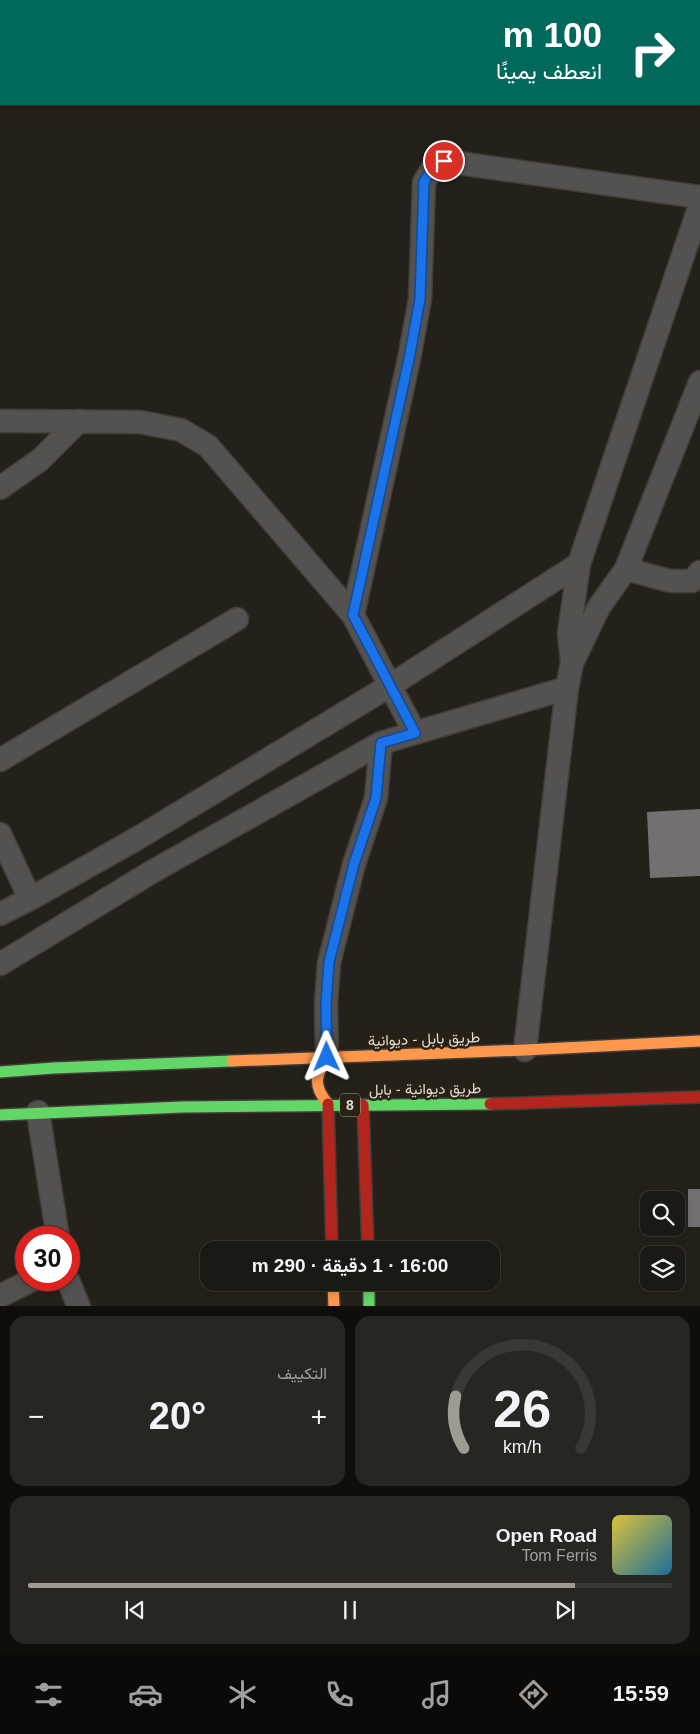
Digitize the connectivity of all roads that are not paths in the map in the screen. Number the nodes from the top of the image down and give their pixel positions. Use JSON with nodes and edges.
{"nodes":[{"id":1,"x":700,"y":197,"type":"edge"},
{"id":2,"x":700,"y":205,"type":"edge"},
{"id":3,"x":700,"y":382,"type":"edge"},
{"id":4,"x":0,"y":420,"type":"edge"},
{"id":5,"x":79,"y":421,"type":"junction"},
{"id":6,"x":0,"y":488,"type":"edge"},
{"id":7,"x":579,"y":564,"type":"junction"},
{"id":8,"x":626,"y":569,"type":"junction"},
{"id":9,"x":697,"y":581,"type":"edge"},
{"id":10,"x":353,"y":615,"type":"junction"},
{"id":11,"x":237,"y":619,"type":"dead end"},
{"id":12,"x":572,"y":663,"type":"junction"},
{"id":13,"x":391,"y":685,"type":"junction"},
{"id":14,"x":567,"y":688,"type":"junction"},
{"id":15,"x":415,"y":733,"type":"junction"},
{"id":16,"x":381,"y":743,"type":"junction"},
{"id":17,"x":0,"y":760,"type":"edge"},
{"id":18,"x":0,"y":834,"type":"edge"},
{"id":19,"x":30,"y":899,"type":"junction"},
{"id":20,"x":0,"y":914,"type":"edge"},
{"id":21,"x":0,"y":964,"type":"edge"},
{"id":22,"x":700,"y":1041,"type":"edge"},
{"id":23,"x":525,"y":1050,"type":"junction"},
{"id":24,"x":329,"y":1057,"type":"junction"},
{"id":25,"x":287,"y":1059,"type":"junction"},
{"id":26,"x":0,"y":1072,"type":"edge"},
{"id":27,"x":299,"y":1072,"type":"dead end"},
{"id":28,"x":700,"y":1097,"type":"edge"},
{"id":29,"x":328,"y":1104,"type":"junction"},
{"id":30,"x":364,"y":1105,"type":"junction"},
{"id":31,"x":38,"y":1112,"type":"junction"},
{"id":32,"x":0,"y":1115,"type":"edge"},
{"id":33,"x":56,"y":1226,"type":"edge"},
{"id":34,"x":332,"y":1241,"type":"edge"},
{"id":35,"x":368,"y":1241,"type":"edge"},
{"id":36,"x":15,"y":1288,"type":"edge"},
{"id":37,"x":72,"y":1291,"type":"edge"},
{"id":38,"x":333,"y":1291,"type":"edge"},
{"id":39,"x":369,"y":1291,"type":"edge"},
{"id":40,"x":0,"y":1296,"type":"edge"},
{"id":41,"x":78,"y":1306,"type":"edge"},
{"id":42,"x":334,"y":1306,"type":"edge"},
{"id":43,"x":369,"y":1306,"type":"edge"}],
"edges":[{"from":1,"to":10,"type":"street"},
{"from":2,"to":7,"type":"street"},
{"from":3,"to":8,"type":"street"},
{"from":4,"to":5,"type":"street"},
{"from":5,"to":6,"type":"street"},
{"from":5,"to":10,"type":"street"},
{"from":7,"to":12,"type":"street"},
{"from":7,"to":13,"type":"street"},
{"from":8,"to":9,"type":"street"},
{"from":8,"to":12,"type":"street"},
{"from":10,"to":13,"type":"street"},
{"from":11,"to":17,"type":"street"},
{"from":12,"to":14,"type":"street"},
{"from":13,"to":15,"type":"street"},
{"from":13,"to":19,"type":"street"},
{"from":14,"to":15,"type":"street"},
{"from":14,"to":23,"type":"street"},
{"from":15,"to":16,"type":"street"},
{"from":16,"to":21,"type":"street"},
{"from":16,"to":24,"type":"street"},
{"from":18,"to":19,"type":"street"},
{"from":19,"to":20,"type":"street"},
{"from":22,"to":23,"type":"main road","name":"طريق بابل - ديوانية"},
{"from":23,"to":24,"type":"main road","name":"طريق بابل - ديوانية"},
{"from":24,"to":25,"type":"main road","name":"طريق بابل - ديوانية"},
{"from":24,"to":29,"type":"main road"},
{"from":25,"to":26,"type":"main road","name":"طريق بابل - ديوانية"},
{"from":25,"to":27,"type":"main road"},
{"from":28,"to":30,"type":"main road","name":"طريق ديوانية - بابل","number":"8"},
{"from":29,"to":30,"type":"main road","name":"طريق ديوانية - بابل","number":"8"},
{"from":29,"to":31,"type":"main road","name":"طريق ديوانية - بابل","number":"8"},
{"from":29,"to":34,"type":"main road"},
{"from":30,"to":35,"type":"main road"},
{"from":31,"to":32,"type":"main road","name":"طريق ديوانية - بابل","number":"8"},
{"from":31,"to":33,"type":"street"},
{"from":36,"to":40,"type":"street"},
{"from":37,"to":41,"type":"street"},
{"from":38,"to":42,"type":"main road"},
{"from":39,"to":43,"type":"main road"}]}
